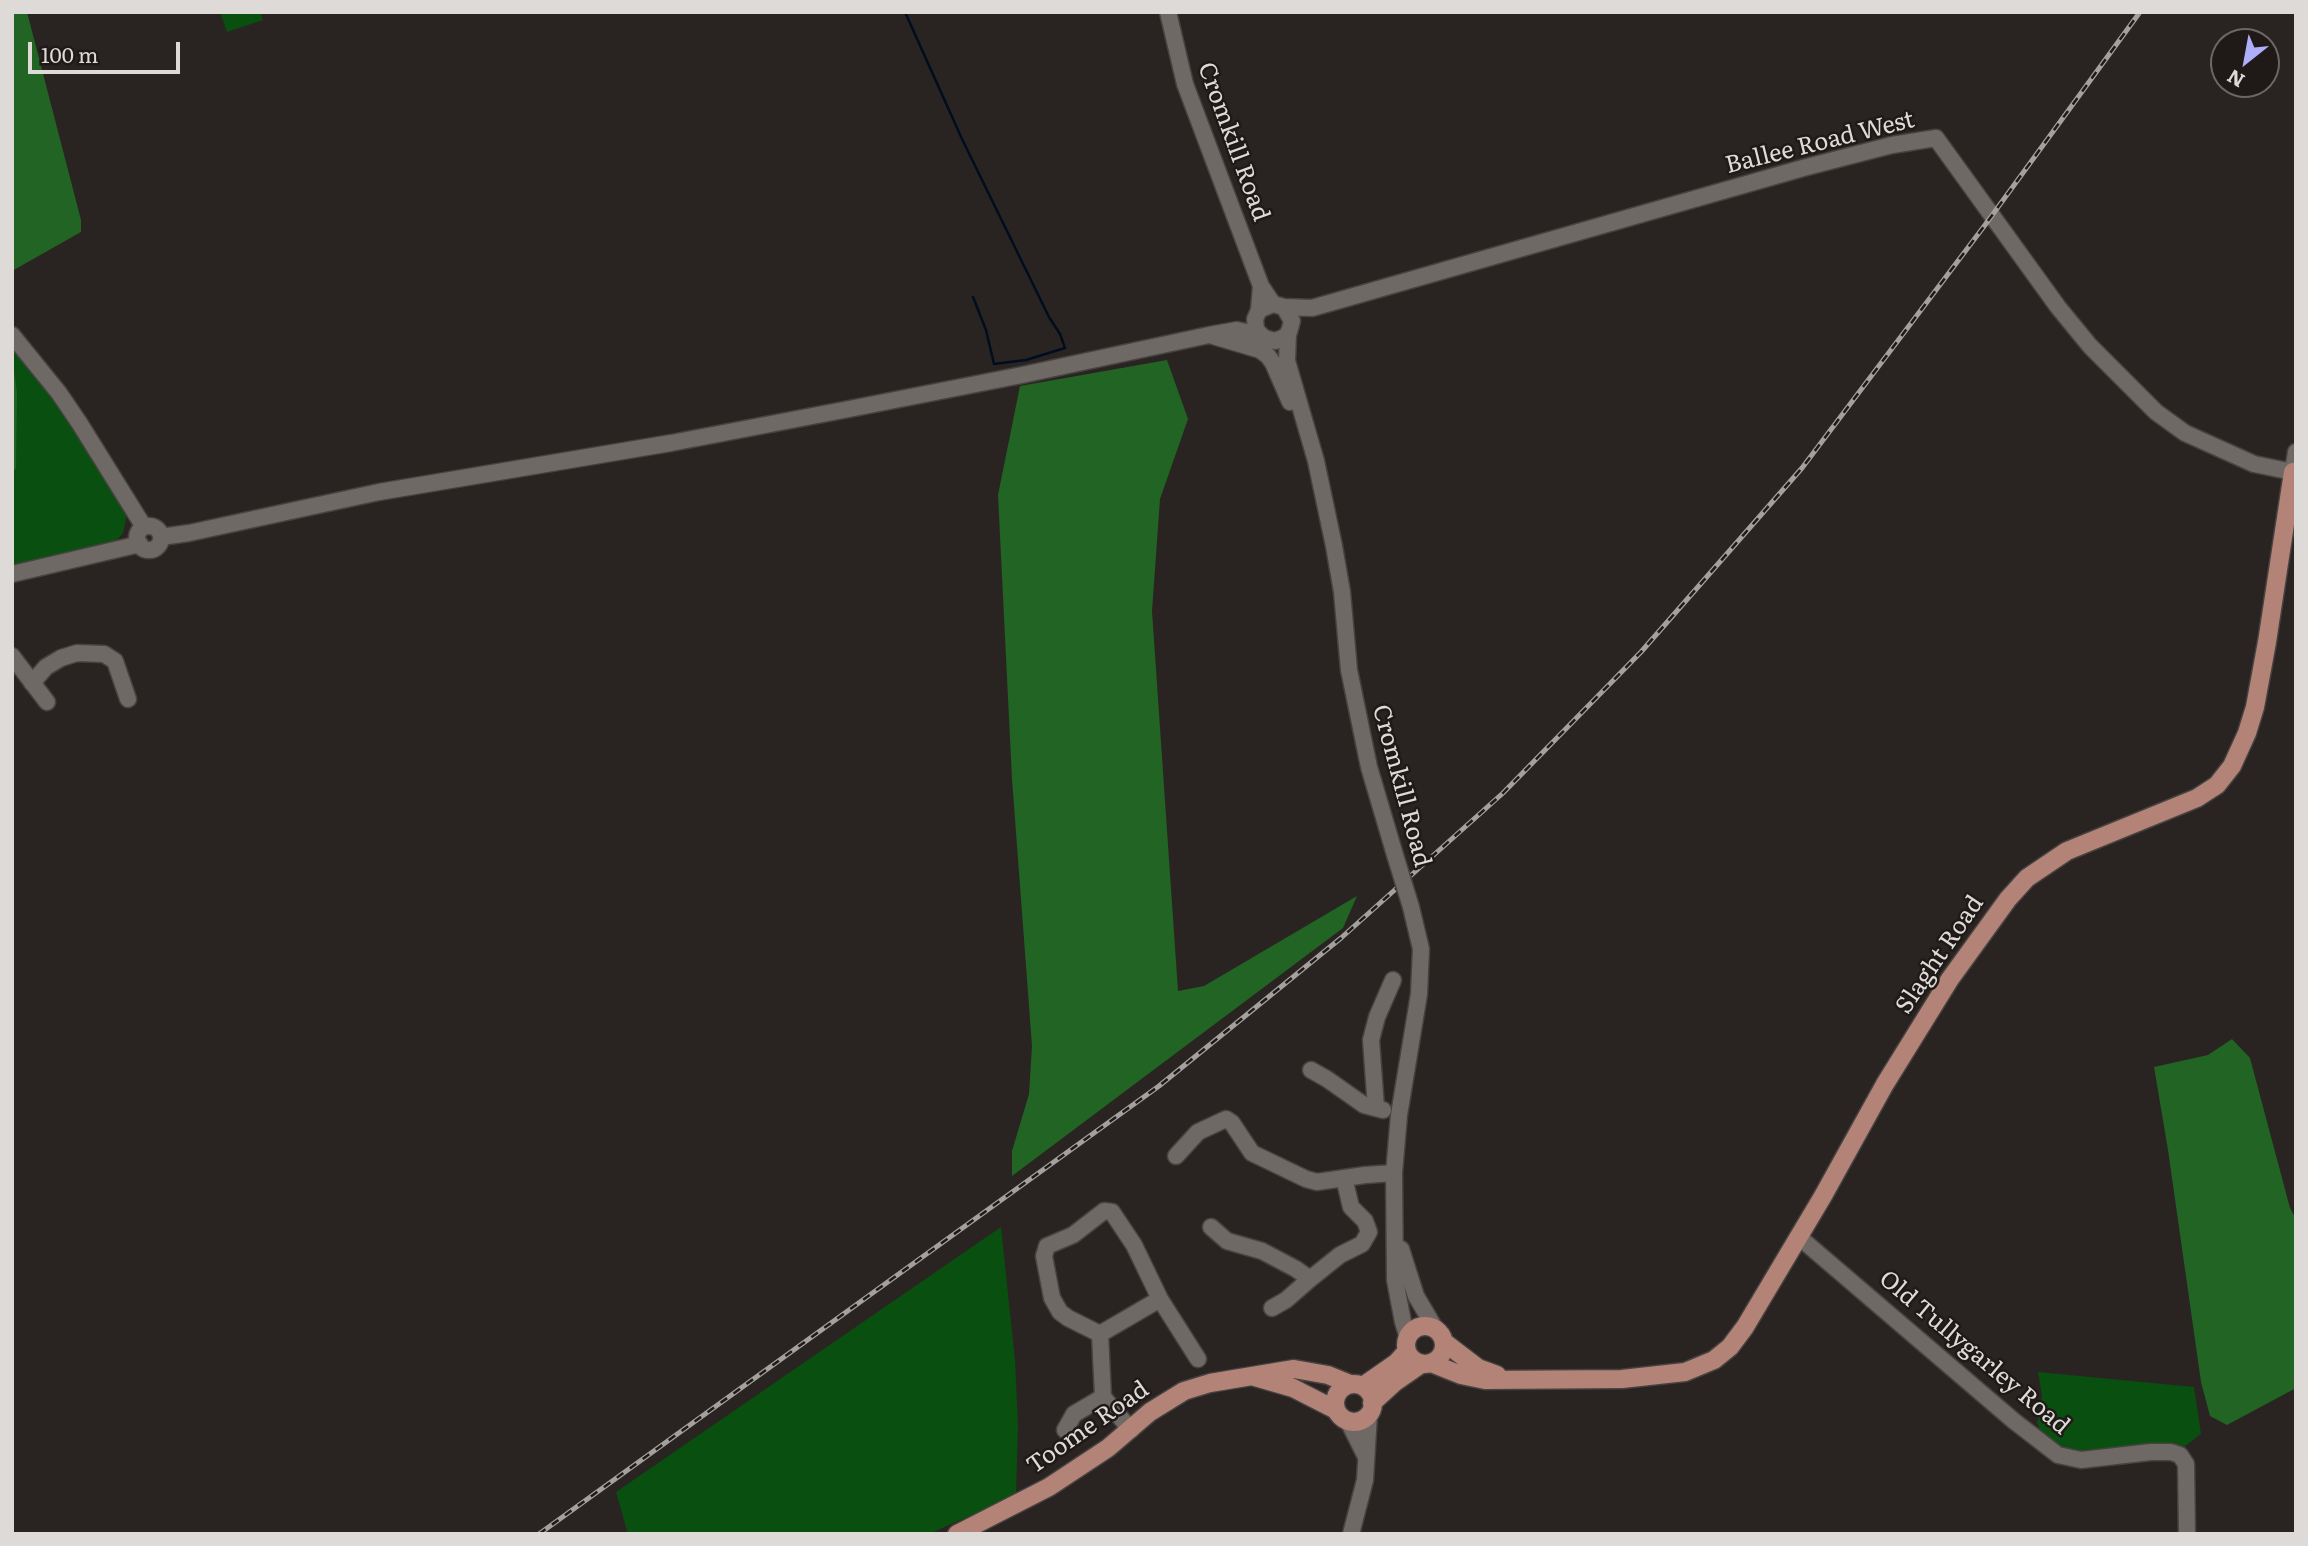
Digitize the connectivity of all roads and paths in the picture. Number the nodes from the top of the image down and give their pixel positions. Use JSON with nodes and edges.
{"nodes":[{"id":1,"x":1168,"y":12,"type":"edge"},
{"id":2,"x":1312,"y":308,"type":"junction"},
{"id":3,"x":1268,"y":309,"type":"junction"},
{"id":4,"x":1290,"y":329,"type":"junction"},
{"id":5,"x":1237,"y":330,"type":"junction"},
{"id":6,"x":12,"y":335,"type":"edge"},
{"id":7,"x":1209,"y":335,"type":"junction"},
{"id":8,"x":1264,"y":338,"type":"junction"},
{"id":9,"x":1287,"y":361,"type":"junction"},
{"id":10,"x":1313,"y":447,"type":"junction"},
{"id":11,"x":2296,"y":452,"type":"edge"},
{"id":12,"x":2295,"y":472,"type":"edge"},
{"id":13,"x":144,"y":527,"type":"junction"},
{"id":14,"x":161,"y":537,"type":"junction"},
{"id":15,"x":140,"y":544,"type":"junction"},
{"id":16,"x":12,"y":574,"type":"edge"},
{"id":17,"x":12,"y":656,"type":"edge"},
{"id":18,"x":32,"y":683,"type":"junction"},
{"id":19,"x":128,"y":699,"type":"dead end"},
{"id":20,"x":47,"y":702,"type":"dead end"},
{"id":21,"x":1393,"y":980,"type":"dead end"},
{"id":22,"x":1311,"y":1070,"type":"dead end"},
{"id":23,"x":1377,"y":1108,"type":"junction"},
{"id":24,"x":1399,"y":1115,"type":"junction"},
{"id":25,"x":1176,"y":1156,"type":"dead end"},
{"id":26,"x":1394,"y":1173,"type":"junction"},
{"id":27,"x":1344,"y":1178,"type":"junction"},
{"id":28,"x":1211,"y":1227,"type":"dead end"},
{"id":29,"x":1395,"y":1227,"type":"junction"},
{"id":30,"x":1799,"y":1237,"type":"junction"},
{"id":31,"x":1310,"y":1279,"type":"junction"},
{"id":32,"x":1160,"y":1299,"type":"junction"},
{"id":33,"x":1272,"y":1308,"type":"dead end"},
{"id":34,"x":1100,"y":1334,"type":"junction"},
{"id":35,"x":1440,"y":1336,"type":"junction"},
{"id":36,"x":1408,"y":1345,"type":"junction"},
{"id":37,"x":1198,"y":1359,"type":"dead end"},
{"id":38,"x":1426,"y":1363,"type":"junction"},
{"id":39,"x":1252,"y":1377,"type":"junction"},
{"id":40,"x":1510,"y":1380,"type":"junction"},
{"id":41,"x":1357,"y":1385,"type":"junction"},
{"id":42,"x":1103,"y":1397,"type":"junction"},
{"id":43,"x":1371,"y":1408,"type":"junction"},
{"id":44,"x":1342,"y":1415,"type":"junction"},
{"id":45,"x":1065,"y":1430,"type":"dead end"},
{"id":46,"x":1131,"y":1430,"type":"junction"},
{"id":47,"x":1366,"y":1458,"type":"junction"},
{"id":48,"x":957,"y":1534,"type":"edge"},
{"id":49,"x":1352,"y":1534,"type":"edge"},
{"id":50,"x":2187,"y":1534,"type":"edge"}],
"edges":[{"from":1,"to":3,"type":"street","name":"Cromkill Road"},
{"from":2,"to":3,"type":"street","name":"Ballee Road West"},
{"from":2,"to":4,"type":"street","name":"Ballee Road West"},
{"from":2,"to":12,"type":"street","name":"Ballee Road West"},
{"from":3,"to":4,"type":"street"},
{"from":3,"to":5,"type":"street"},
{"from":3,"to":8,"type":"street"},
{"from":4,"to":8,"type":"street"},
{"from":4,"to":9,"type":"street","name":"Cromkill Road"},
{"from":5,"to":7,"type":"street"},
{"from":5,"to":8,"type":"street"},
{"from":6,"to":13,"type":"street"},
{"from":7,"to":10,"type":"street"},
{"from":7,"to":14,"type":"street"},
{"from":8,"to":9,"type":"street","name":"Cromkill Road"},
{"from":9,"to":10,"type":"street","name":"Cromkill Road"},
{"from":10,"to":24,"type":"street","name":"Cromkill Road","bridge":true},
{"from":11,"to":12,"type":"street","name":"Slaght Road"},
{"from":12,"to":30,"type":"main road","name":"Slaght Road"},
{"from":13,"to":14,"type":"street"},
{"from":13,"to":15,"type":"street"},
{"from":14,"to":15,"type":"street"},
{"from":15,"to":16,"type":"street"},
{"from":17,"to":18,"type":"street"},
{"from":18,"to":19,"type":"street"},
{"from":18,"to":20,"type":"street"},
{"from":21,"to":23,"type":"street"},
{"from":22,"to":23,"type":"street"},
{"from":23,"to":24,"type":"street"},
{"from":24,"to":26,"type":"street","name":"Cromkill Road"},
{"from":25,"to":27,"type":"street"},
{"from":26,"to":27,"type":"street"},
{"from":26,"to":29,"type":"street","name":"Cromkill Road"},
{"from":27,"to":31,"type":"street"},
{"from":28,"to":31,"type":"street"},
{"from":29,"to":35,"type":"street","name":"Cromkill Road"},
{"from":29,"to":36,"type":"street","name":"Cromkill Road"},
{"from":30,"to":40,"type":"main road","name":"Slaght Road"},
{"from":30,"to":50,"type":"street","name":"Old Tullygarley Road"},
{"from":31,"to":33,"type":"street"},
{"from":32,"to":34,"type":"street"},
{"from":32,"to":34,"type":"street"},
{"from":32,"to":37,"type":"street"},
{"from":34,"to":42,"type":"street"},
{"from":35,"to":36,"type":"main road"},
{"from":35,"to":38,"type":"main road"},
{"from":35,"to":40,"type":"main road","name":"Slaght Road"},
{"from":36,"to":38,"type":"main road"},
{"from":36,"to":41,"type":"main road"},
{"from":38,"to":40,"type":"main road","name":"Slaght Road"},
{"from":38,"to":43,"type":"main road"},
{"from":39,"to":41,"type":"main road","name":"Toome Road"},
{"from":39,"to":44,"type":"main road","name":"Toome Road"},
{"from":39,"to":46,"type":"main road","name":"Toome Road"},
{"from":41,"to":43,"type":"main road"},
{"from":41,"to":44,"type":"main road"},
{"from":42,"to":45,"type":"street"},
{"from":42,"to":46,"type":"street"},
{"from":43,"to":44,"type":"main road"},
{"from":43,"to":47,"type":"street"},
{"from":44,"to":47,"type":"street"},
{"from":46,"to":48,"type":"main road","name":"Toome Road"},
{"from":47,"to":49,"type":"street"}]}
